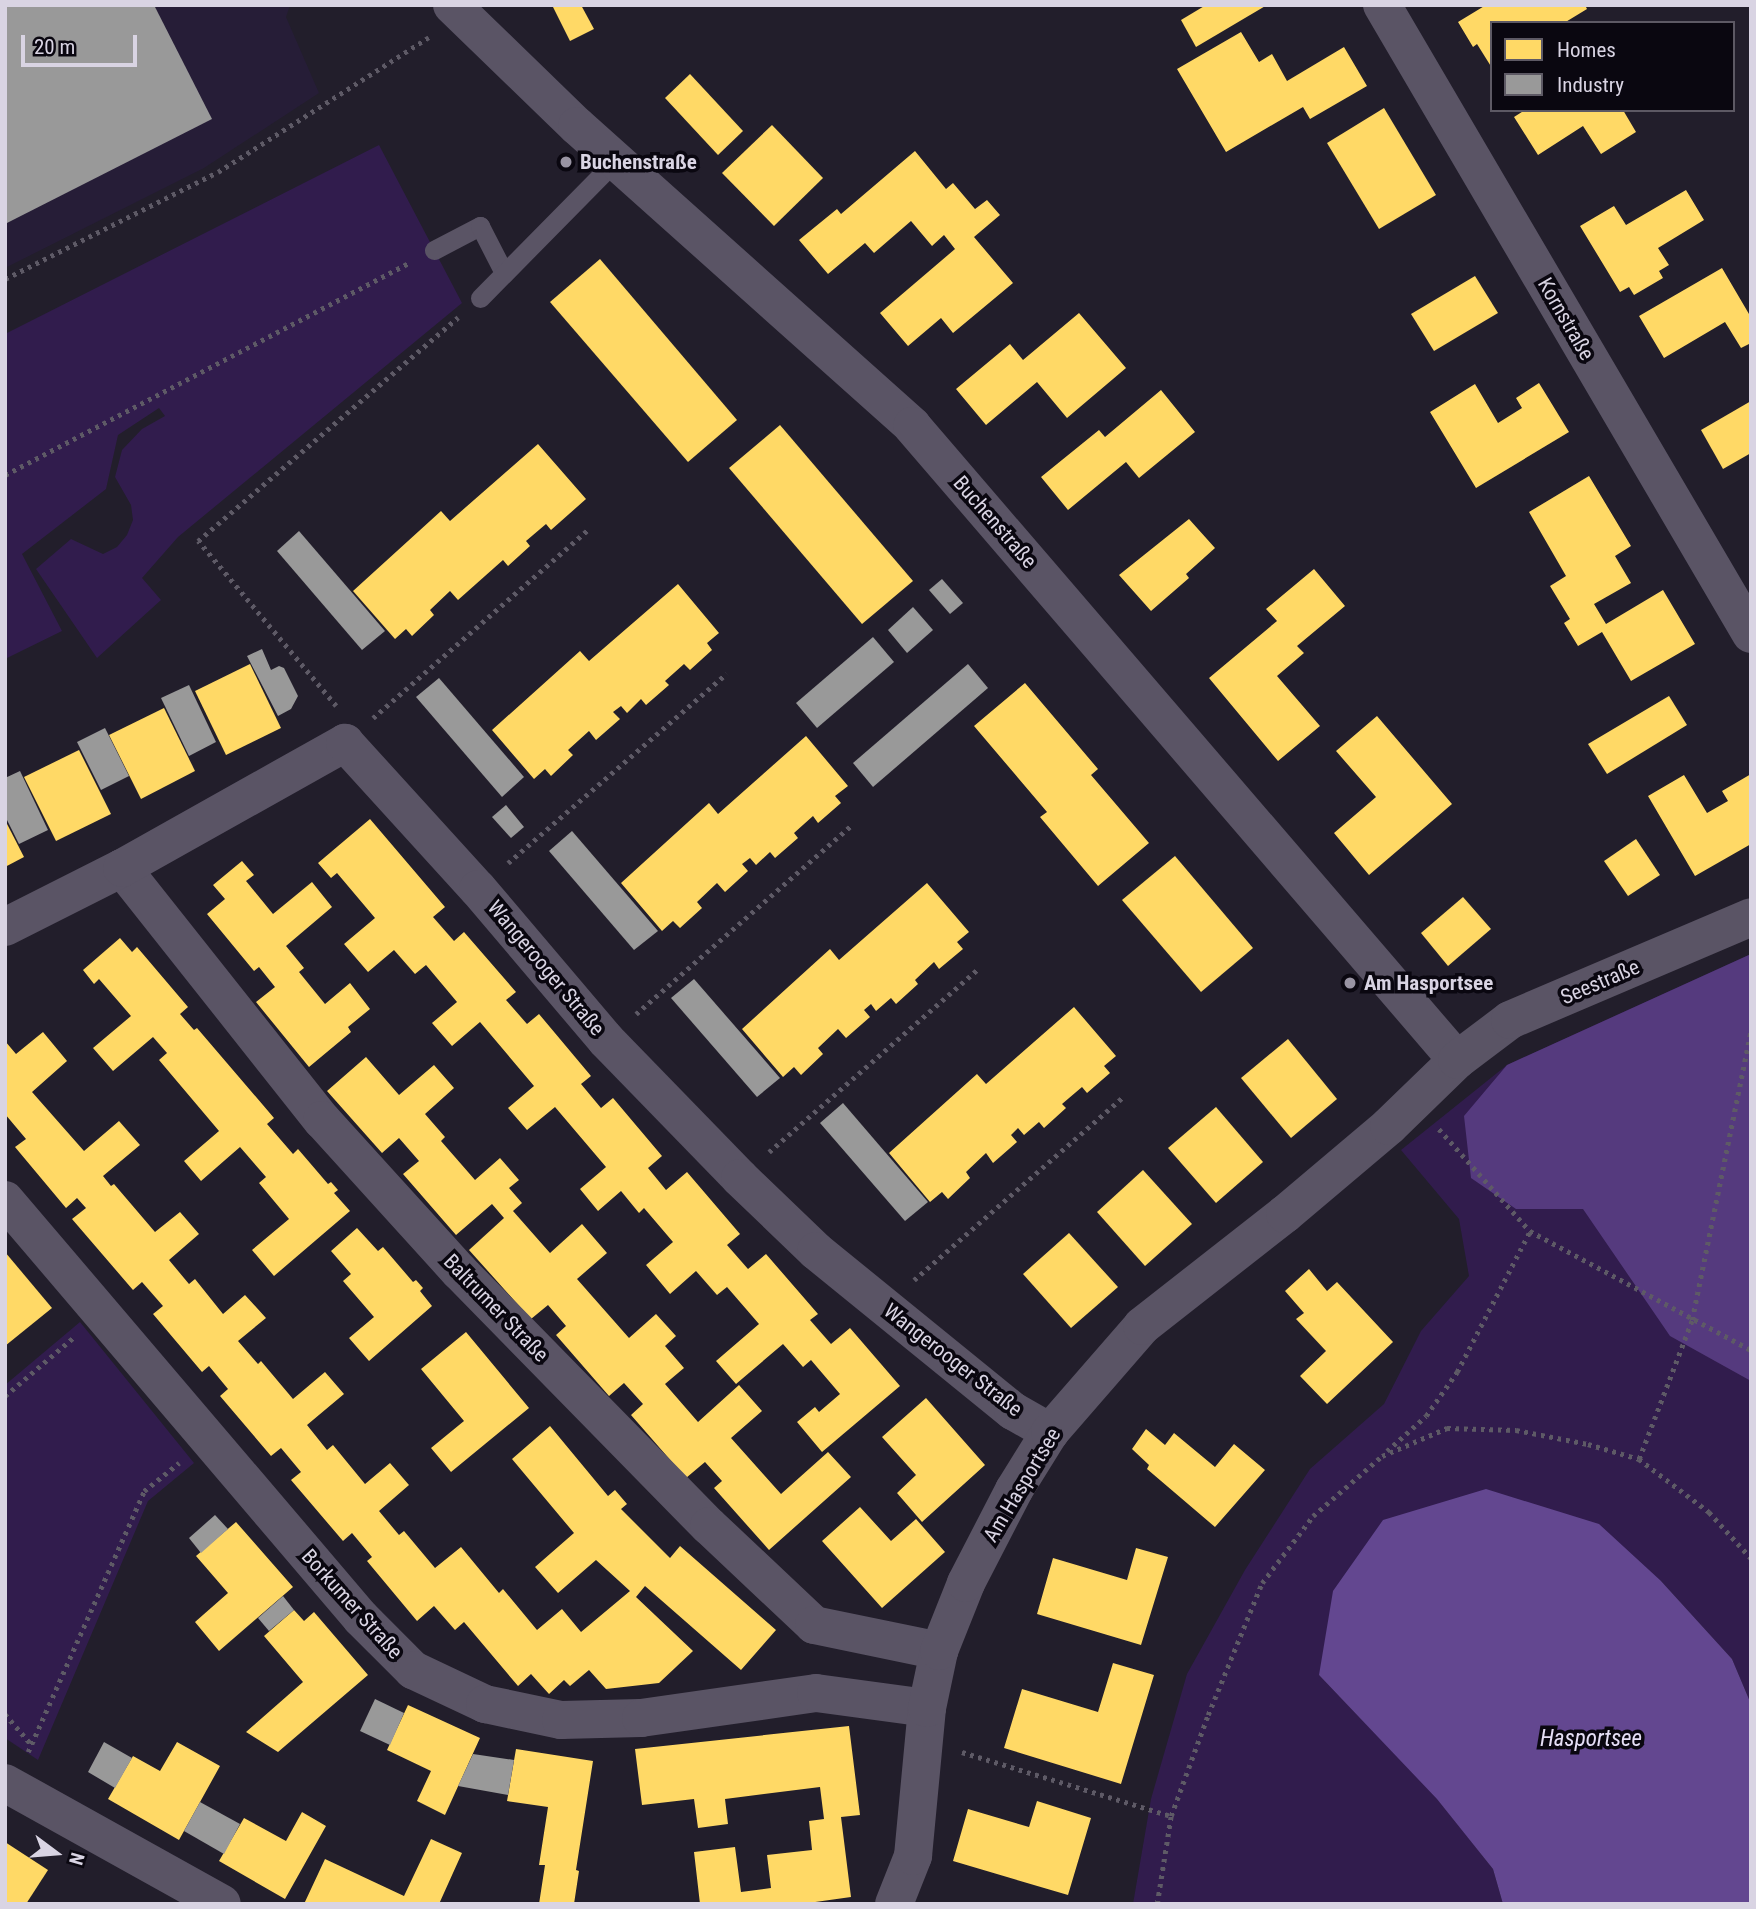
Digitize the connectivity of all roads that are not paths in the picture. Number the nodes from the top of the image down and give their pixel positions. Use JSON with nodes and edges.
{"nodes":[{"id":1,"x":1382,"y":5,"type":"edge"},
{"id":2,"x":458,"y":10,"type":"edge"},
{"id":3,"x":616,"y":160,"type":"junction"},
{"id":4,"x":434,"y":250,"type":"road end"},
{"id":5,"x":504,"y":272,"type":"junction"},
{"id":6,"x":480,"y":298,"type":"road end"},
{"id":7,"x":1751,"y":634,"type":"edge"},
{"id":8,"x":122,"y":868,"type":"junction"},
{"id":9,"x":1751,"y":917,"type":"edge"},
{"id":10,"x":5,"y":927,"type":"edge"},
{"id":11,"x":1457,"y":1060,"type":"junction"},
{"id":12,"x":5,"y":1200,"type":"edge"},
{"id":13,"x":1050,"y":1432,"type":"junction"},
{"id":14,"x":939,"y":1651,"type":"junction"},
{"id":15,"x":926,"y":1724,"type":"junction"},
{"id":16,"x":9,"y":1785,"type":"edge"},
{"id":17,"x":222,"y":1904,"type":"edge"},
{"id":18,"x":894,"y":1904,"type":"edge"}],
"edges":[{"from":1,"to":7,"type":"street","name":"Kornstraße"},
{"from":2,"to":3,"type":"street","name":"Buchenstraße"},
{"from":3,"to":5,"type":"lane"},
{"from":3,"to":11,"type":"street","name":"Buchenstraße"},
{"from":4,"to":5,"type":"lane"},
{"from":5,"to":6,"type":"lane"},
{"from":8,"to":10,"type":"street"},
{"from":8,"to":13,"type":"street","name":"Wangerooger Straße"},
{"from":8,"to":14,"type":"street","name":"Baltrumer Straße"},
{"from":9,"to":11,"type":"street","name":"Seestraße"},
{"from":11,"to":13,"type":"street","name":"Am Hasportsee"},
{"from":12,"to":15,"type":"street","name":"Borkumer Straße"},
{"from":13,"to":14,"type":"street","name":"Am Hasportsee"},
{"from":14,"to":15,"type":"street","name":"Am Hasportsee"},
{"from":15,"to":18,"type":"street","name":"Am Hasportsee"},
{"from":16,"to":17,"type":"street"}]}
